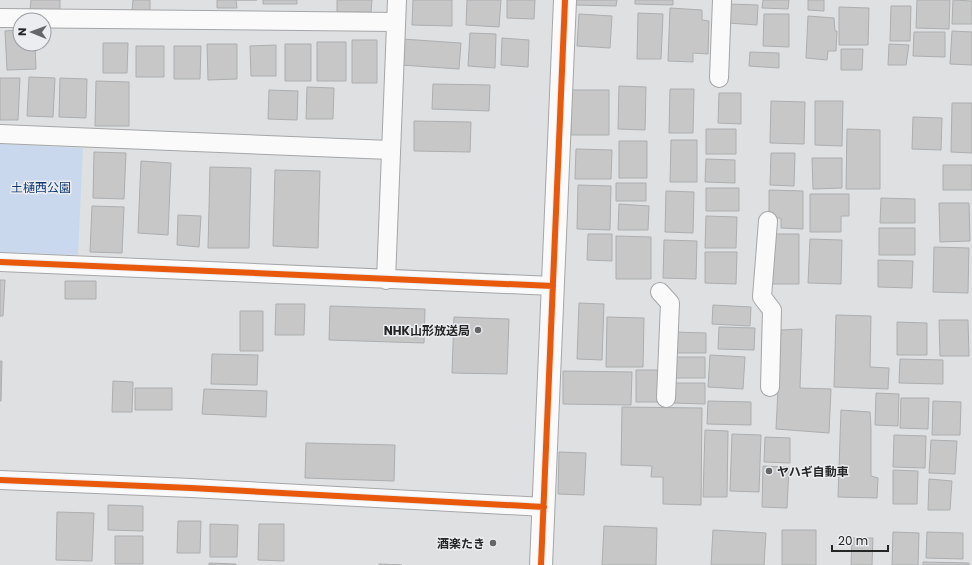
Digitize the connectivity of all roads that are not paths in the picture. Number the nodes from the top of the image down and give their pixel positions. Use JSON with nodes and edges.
{"nodes":[{"id":1,"x":397,"y":0,"type":"edge"},
{"id":2,"x":565,"y":0,"type":"edge"},
{"id":3,"x":722,"y":0,"type":"edge"},
{"id":4,"x":0,"y":18,"type":"edge"},
{"id":5,"x":396,"y":22,"type":"junction"},
{"id":6,"x":719,"y":78,"type":"dead end"},
{"id":7,"x":0,"y":134,"type":"edge"},
{"id":8,"x":390,"y":150,"type":"junction"},
{"id":9,"x":768,"y":221,"type":"dead end"},
{"id":10,"x":0,"y":262,"type":"edge"},
{"id":11,"x":386,"y":280,"type":"junction"},
{"id":12,"x":553,"y":286,"type":"junction"},
{"id":13,"x":660,"y":292,"type":"dead end"},
{"id":14,"x":770,"y":387,"type":"dead end"},
{"id":15,"x":666,"y":398,"type":"dead end"},
{"id":16,"x":0,"y":480,"type":"edge"},
{"id":17,"x":544,"y":508,"type":"junction"},
{"id":18,"x":541,"y":565,"type":"edge"}],
"edges":[{"from":1,"to":5,"type":"street"},
{"from":2,"to":12,"type":"street"},
{"from":3,"to":6,"type":"street"},
{"from":4,"to":5,"type":"street"},
{"from":5,"to":8,"type":"street"},
{"from":7,"to":8,"type":"street"},
{"from":8,"to":11,"type":"street"},
{"from":9,"to":14,"type":"street"},
{"from":10,"to":11,"type":"street"},
{"from":11,"to":12,"type":"street"},
{"from":12,"to":17,"type":"street"},
{"from":13,"to":15,"type":"street"},
{"from":16,"to":17,"type":"street"},
{"from":17,"to":18,"type":"street"}]}
